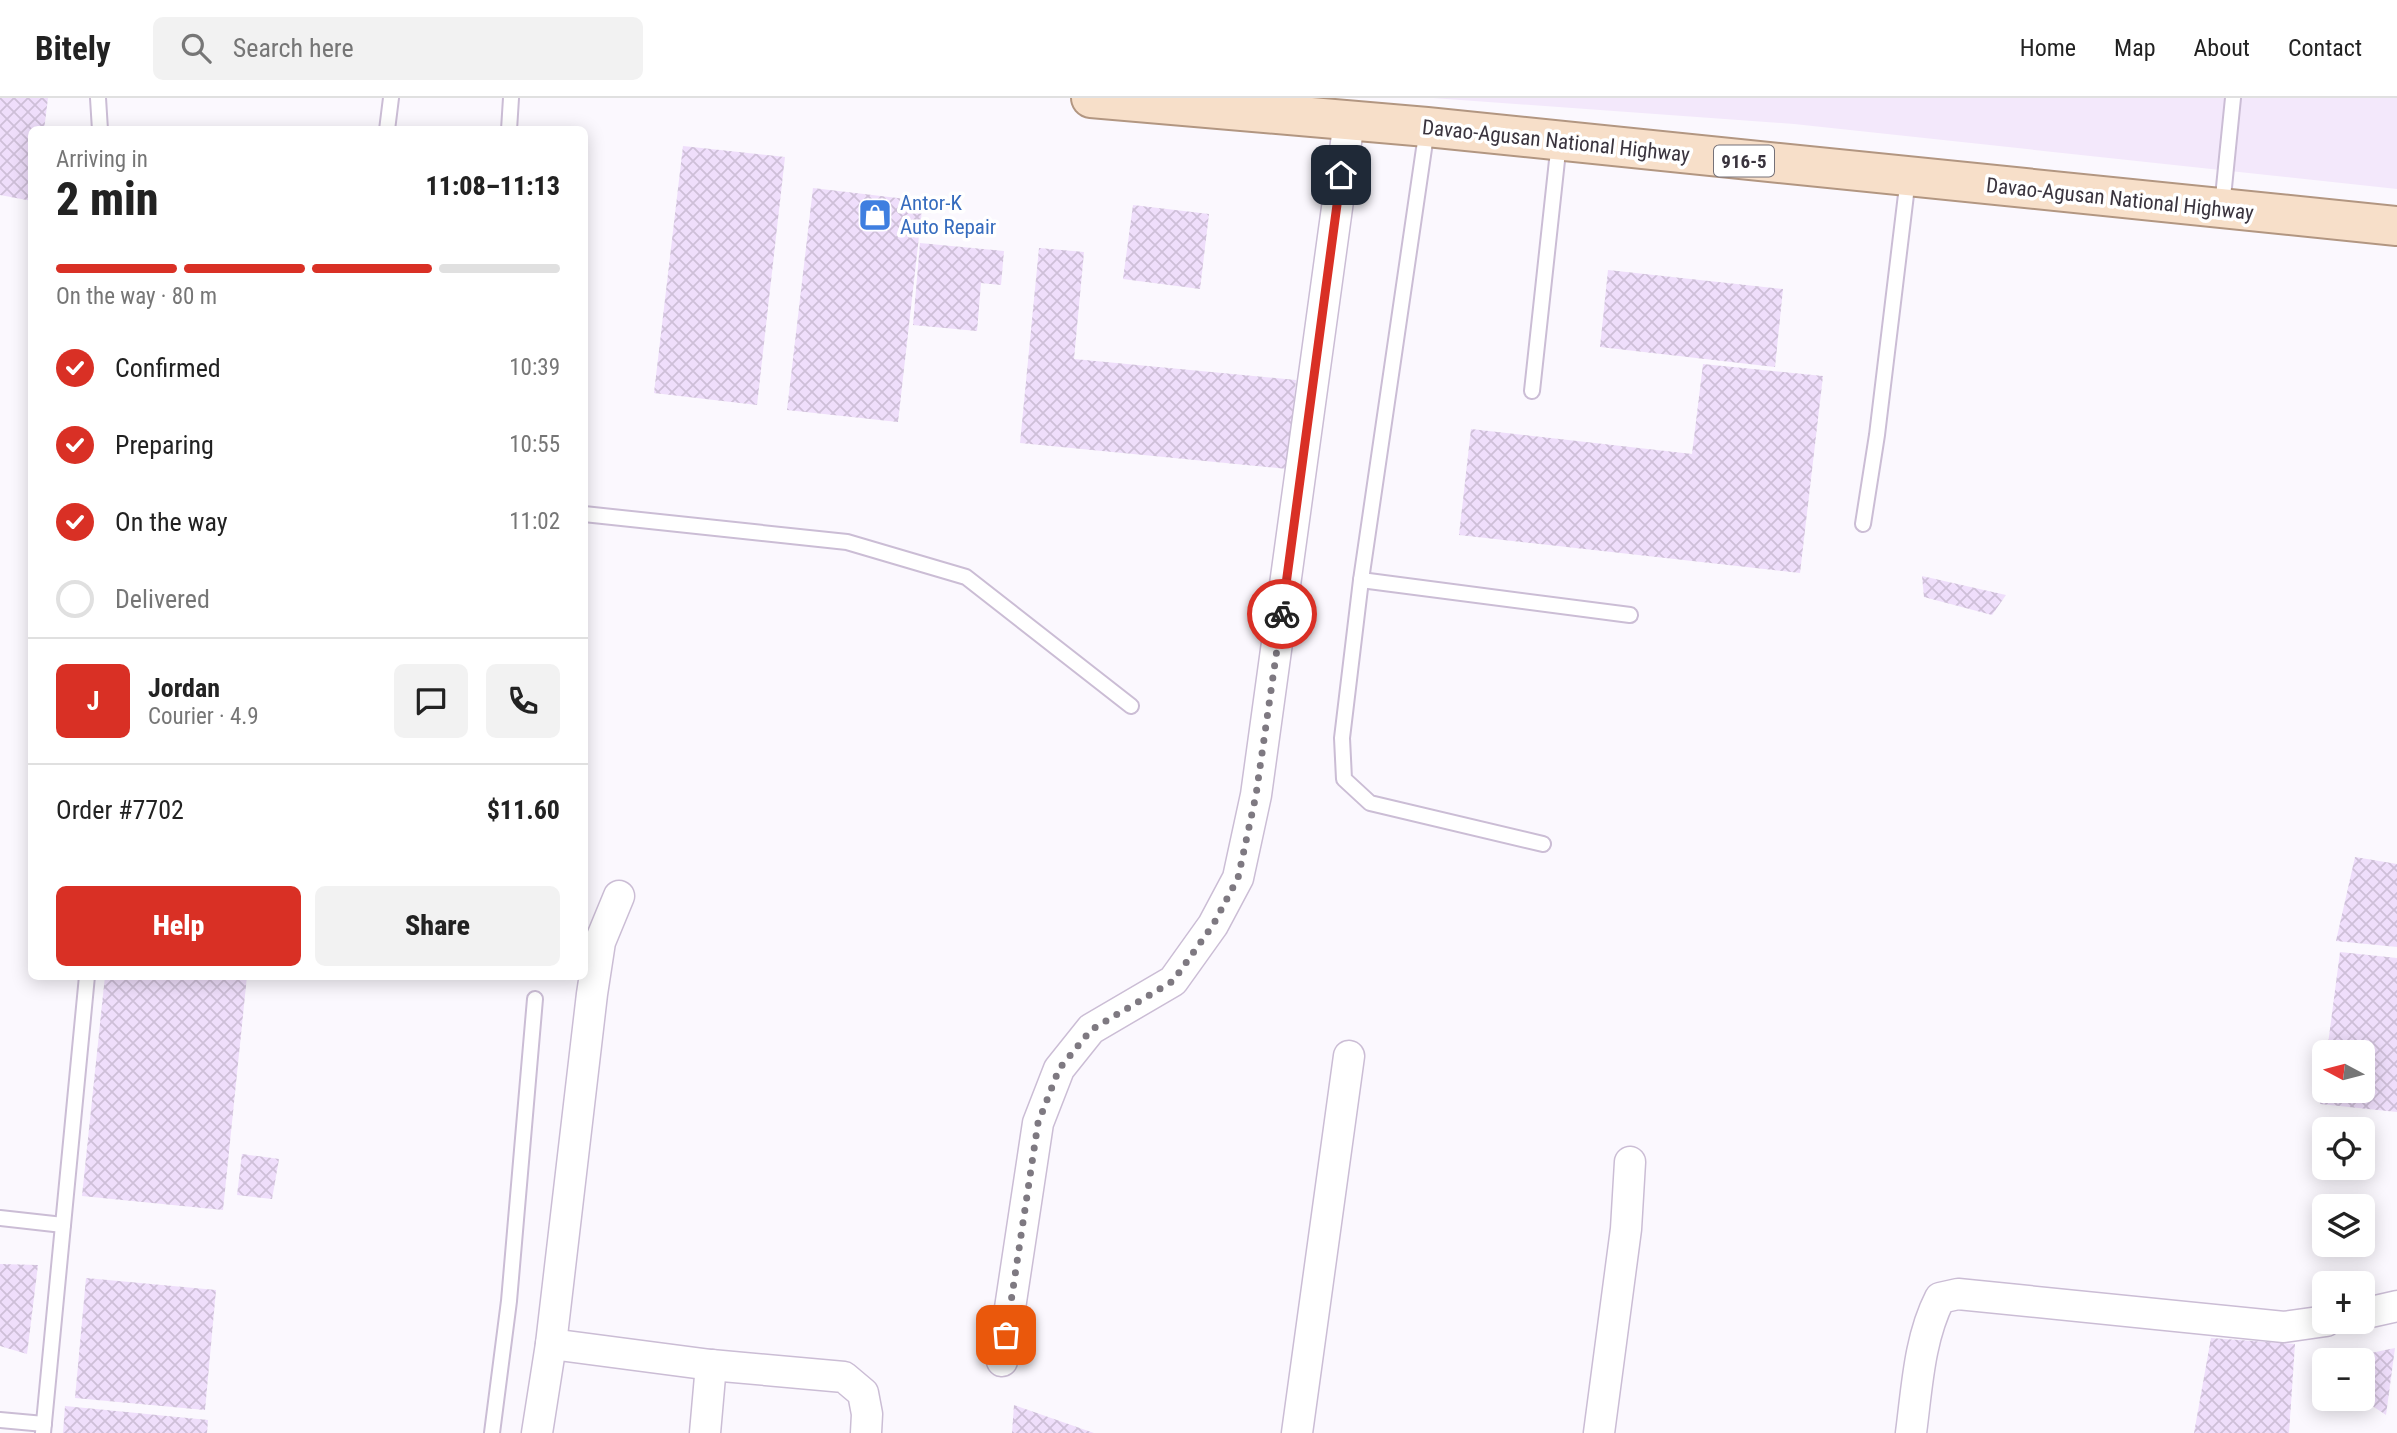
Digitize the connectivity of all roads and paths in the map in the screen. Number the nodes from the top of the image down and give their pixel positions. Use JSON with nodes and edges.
{"nodes":[{"id":1,"x":98,"y":98,"type":"edge"},
{"id":2,"x":391,"y":98,"type":"edge"},
{"id":3,"x":511,"y":98,"type":"edge"},
{"id":4,"x":1091,"y":98,"type":"edge"},
{"id":5,"x":2233,"y":98,"type":"edge"},
{"id":6,"x":1349,"y":121,"type":"junction"},
{"id":7,"x":100,"y":126,"type":"edge"},
{"id":8,"x":388,"y":126,"type":"edge"},
{"id":9,"x":509,"y":126,"type":"edge"},
{"id":10,"x":1427,"y":127,"type":"junction"},
{"id":11,"x":1559,"y":142,"type":"junction"},
{"id":12,"x":1908,"y":177,"type":"junction"},
{"id":13,"x":2221,"y":209,"type":"junction"},
{"id":14,"x":2397,"y":226,"type":"edge"},
{"id":15,"x":1532,"y":391,"type":"dead end"},
{"id":16,"x":588,"y":514,"type":"edge"},
{"id":17,"x":1863,"y":524,"type":"dead end"},
{"id":18,"x":1361,"y":580,"type":"junction"},
{"id":19,"x":1630,"y":615,"type":"dead end"},
{"id":20,"x":1131,"y":706,"type":"dead end"},
{"id":21,"x":1543,"y":844,"type":"dead end"},
{"id":22,"x":619,"y":895,"type":"dead end"},
{"id":23,"x":87,"y":980,"type":"edge"},
{"id":24,"x":535,"y":999,"type":"dead end"},
{"id":25,"x":1349,"y":1056,"type":"dead end"},
{"id":26,"x":1630,"y":1162,"type":"dead end"},
{"id":27,"x":0,"y":1218,"type":"edge"},
{"id":28,"x":63,"y":1225,"type":"junction"},
{"id":29,"x":2397,"y":1307,"type":"edge"},
{"id":30,"x":2375,"y":1311,"type":"edge"},
{"id":31,"x":2312,"y":1323,"type":"edge"},
{"id":32,"x":551,"y":1344,"type":"junction"},
{"id":33,"x":1002,"y":1361,"type":"dead end"},
{"id":34,"x":711,"y":1365,"type":"junction"},
{"id":35,"x":0,"y":1420,"type":"edge"},
{"id":36,"x":43,"y":1429,"type":"edge"},
{"id":37,"x":492,"y":1433,"type":"edge"},
{"id":38,"x":537,"y":1433,"type":"edge"},
{"id":39,"x":705,"y":1433,"type":"edge"},
{"id":40,"x":866,"y":1433,"type":"edge"},
{"id":41,"x":1297,"y":1433,"type":"edge"},
{"id":42,"x":1599,"y":1433,"type":"edge"},
{"id":43,"x":1911,"y":1433,"type":"edge"}],
"edges":[{"from":1,"to":7,"type":"lane"},
{"from":2,"to":8,"type":"lane"},
{"from":3,"to":9,"type":"lane"},
{"from":4,"to":6,"type":"main road","name":"Davao-Agusan National Highway","number":"916-5"},
{"from":5,"to":13,"type":"lane"},
{"from":6,"to":10,"type":"main road","name":"Davao-Agusan National Highway","number":"916-5"},
{"from":6,"to":33,"type":"street"},
{"from":10,"to":11,"type":"main road","name":"Davao-Agusan National Highway","number":"916-5"},
{"from":10,"to":18,"type":"lane"},
{"from":11,"to":12,"type":"main road","name":"Davao-Agusan National Highway","number":"916-5"},
{"from":11,"to":15,"type":"lane"},
{"from":12,"to":13,"type":"main road","name":"Davao-Agusan National Highway","number":"916-5"},
{"from":12,"to":17,"type":"lane"},
{"from":13,"to":14,"type":"main road","name":"Davao-Agusan National Highway","number":"916-5"},
{"from":16,"to":20,"type":"lane"},
{"from":18,"to":19,"type":"lane"},
{"from":18,"to":21,"type":"lane"},
{"from":22,"to":32,"type":"street"},
{"from":23,"to":28,"type":"lane"},
{"from":24,"to":37,"type":"lane"},
{"from":25,"to":41,"type":"street"},
{"from":26,"to":42,"type":"street"},
{"from":27,"to":28,"type":"lane"},
{"from":28,"to":36,"type":"lane"},
{"from":29,"to":30,"type":"street"},
{"from":31,"to":43,"type":"street"},
{"from":32,"to":34,"type":"street"},
{"from":32,"to":38,"type":"street"},
{"from":34,"to":39,"type":"street"},
{"from":34,"to":40,"type":"street"},
{"from":35,"to":36,"type":"lane"}]}
